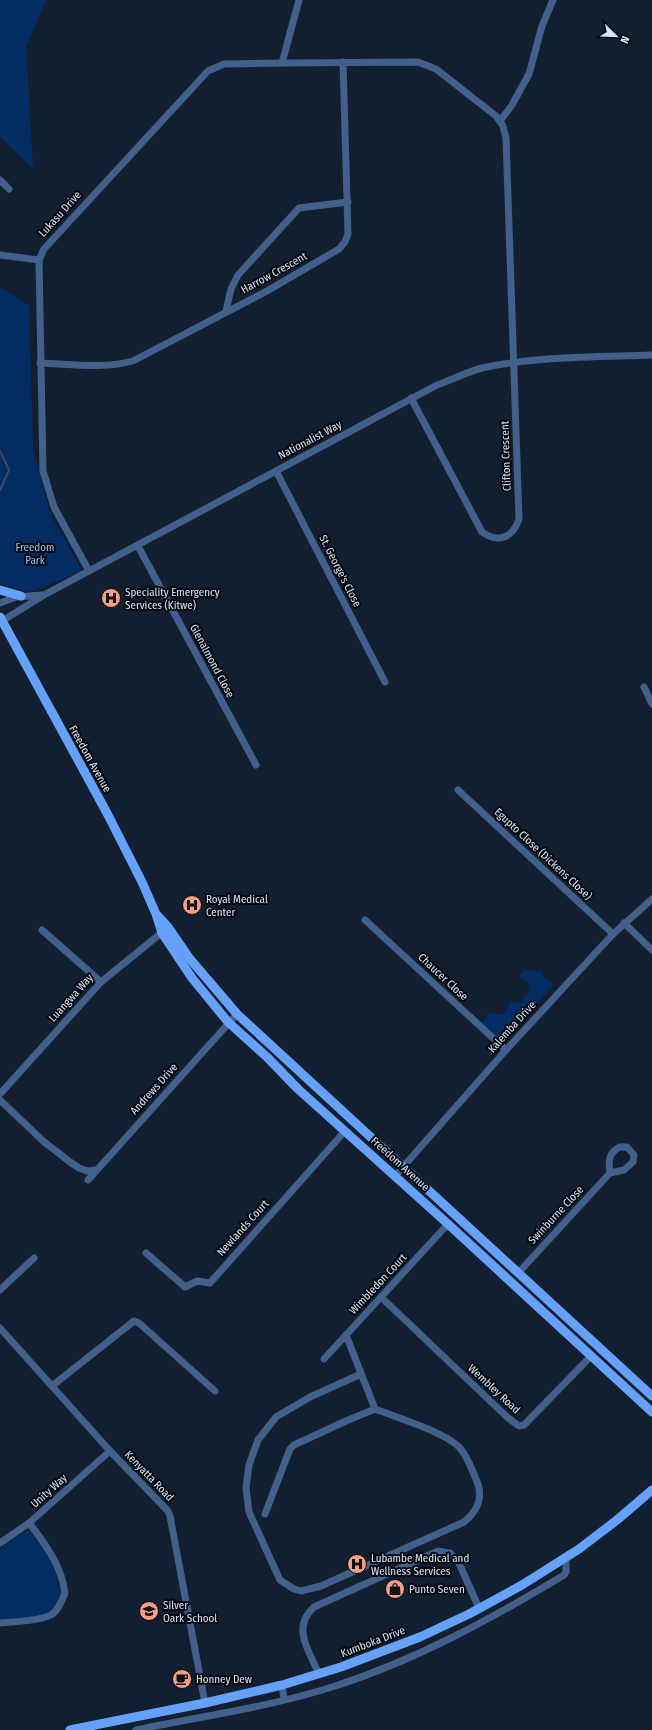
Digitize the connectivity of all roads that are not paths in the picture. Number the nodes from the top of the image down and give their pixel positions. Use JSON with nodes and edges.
{"nodes":[{"id":1,"x":299,"y":0,"type":"edge"},
{"id":2,"x":553,"y":0,"type":"edge"},
{"id":3,"x":343,"y":62,"type":"junction"},
{"id":4,"x":282,"y":63,"type":"junction"},
{"id":5,"x":500,"y":121,"type":"junction"},
{"id":6,"x":0,"y":180,"type":"edge"},
{"id":7,"x":9,"y":189,"type":"dead end"},
{"id":8,"x":348,"y":202,"type":"junction"},
{"id":9,"x":0,"y":255,"type":"edge"},
{"id":10,"x":39,"y":260,"type":"junction"},
{"id":11,"x":226,"y":311,"type":"junction"},
{"id":12,"x":652,"y":355,"type":"edge"},
{"id":13,"x":514,"y":362,"type":"junction"},
{"id":14,"x":40,"y":363,"type":"junction"},
{"id":15,"x":411,"y":398,"type":"junction"},
{"id":16,"x":276,"y":470,"type":"junction"},
{"id":17,"x":138,"y":546,"type":"junction"},
{"id":18,"x":89,"y":571,"type":"junction"},
{"id":19,"x":0,"y":590,"type":"edge"},
{"id":20,"x":44,"y":595,"type":"junction"},
{"id":21,"x":21,"y":596,"type":"junction"},
{"id":22,"x":0,"y":603,"type":"edge"},
{"id":23,"x":1,"y":619,"type":"edge"},
{"id":24,"x":385,"y":682,"type":"dead end"},
{"id":25,"x":644,"y":687,"type":"dead end"},
{"id":26,"x":652,"y":704,"type":"edge"},
{"id":27,"x":256,"y":765,"type":"dead end"},
{"id":28,"x":458,"y":790,"type":"dead end"},
{"id":29,"x":652,"y":899,"type":"edge"},
{"id":30,"x":365,"y":920,"type":"dead end"},
{"id":31,"x":624,"y":923,"type":"junction"},
{"id":32,"x":42,"y":930,"type":"dead end"},
{"id":33,"x":165,"y":930,"type":"junction"},
{"id":34,"x":613,"y":934,"type":"junction"},
{"id":35,"x":652,"y":950,"type":"edge"},
{"id":36,"x":101,"y":982,"type":"junction"},
{"id":37,"x":237,"y":1014,"type":"junction"},
{"id":38,"x":228,"y":1022,"type":"junction"},
{"id":39,"x":506,"y":1050,"type":"junction"},
{"id":40,"x":0,"y":1094,"type":"edge"},
{"id":41,"x":0,"y":1100,"type":"edge"},
{"id":42,"x":345,"y":1130,"type":"junction"},
{"id":43,"x":403,"y":1167,"type":"junction"},
{"id":44,"x":96,"y":1170,"type":"junction"},
{"id":45,"x":610,"y":1173,"type":"dead end"},
{"id":46,"x":395,"y":1176,"type":"junction"},
{"id":47,"x":88,"y":1180,"type":"dead end"},
{"id":48,"x":448,"y":1224,"type":"junction"},
{"id":49,"x":146,"y":1252,"type":"dead end"},
{"id":50,"x":34,"y":1258,"type":"dead end"},
{"id":51,"x":519,"y":1272,"type":"junction"},
{"id":52,"x":0,"y":1290,"type":"edge"},
{"id":53,"x":380,"y":1297,"type":"junction"},
{"id":54,"x":541,"y":1310,"type":"junction"},
{"id":55,"x":0,"y":1328,"type":"edge"},
{"id":56,"x":581,"y":1331,"type":"junction"},
{"id":57,"x":346,"y":1335,"type":"junction"},
{"id":58,"x":591,"y":1356,"type":"junction"},
{"id":59,"x":324,"y":1359,"type":"dead end"},
{"id":60,"x":361,"y":1374,"type":"junction"},
{"id":61,"x":52,"y":1386,"type":"junction"},
{"id":62,"x":215,"y":1391,"type":"dead end"},
{"id":63,"x":652,"y":1396,"type":"edge"},
{"id":64,"x":375,"y":1410,"type":"junction"},
{"id":65,"x":652,"y":1412,"type":"edge"},
{"id":66,"x":110,"y":1451,"type":"junction"},
{"id":67,"x":651,"y":1490,"type":"edge"},
{"id":68,"x":265,"y":1514,"type":"dead end"},
{"id":69,"x":29,"y":1523,"type":"junction"},
{"id":70,"x":0,"y":1543,"type":"edge"},
{"id":71,"x":566,"y":1557,"type":"junction"},
{"id":72,"x":508,"y":1593,"type":"junction"},
{"id":73,"x":515,"y":1604,"type":"junction"},
{"id":74,"x":479,"y":1608,"type":"junction"},
{"id":75,"x":0,"y":1623,"type":"edge"},
{"id":76,"x":319,"y":1674,"type":"junction"},
{"id":77,"x":282,"y":1686,"type":"junction"},
{"id":78,"x":284,"y":1699,"type":"junction"},
{"id":79,"x":205,"y":1703,"type":"junction"},
{"id":80,"x":70,"y":1730,"type":"edge"},
{"id":81,"x":136,"y":1730,"type":"edge"}],
"edges":[{"from":1,"to":4,"type":"street"},
{"from":2,"to":5,"type":"street"},
{"from":3,"to":4,"type":"street","name":"Lukasu Drive"},
{"from":3,"to":5,"type":"street","name":"Lukasu Drive"},
{"from":3,"to":8,"type":"street","name":"Harrow Crescent"},
{"from":4,"to":10,"type":"street","name":"Lukasu Drive"},
{"from":5,"to":13,"type":"street","name":"Clifton Crescent"},
{"from":6,"to":7,"type":"street"},
{"from":8,"to":11,"type":"street"},
{"from":8,"to":11,"type":"street","name":"Harrow Crescent"},
{"from":9,"to":10,"type":"street"},
{"from":10,"to":14,"type":"street"},
{"from":11,"to":14,"type":"street","name":"Harrow Crescent"},
{"from":12,"to":13,"type":"street","name":"Nationalist Way"},
{"from":13,"to":15,"type":"street","name":"Nationalist Way"},
{"from":13,"to":15,"type":"street","name":"Clifton Crescent"},
{"from":14,"to":18,"type":"street"},
{"from":15,"to":16,"type":"street","name":"Nationalist Way"},
{"from":16,"to":17,"type":"street","name":"Nationalist Way"},
{"from":16,"to":24,"type":"street","name":"St. George's Close"},
{"from":17,"to":18,"type":"street","name":"Nationalist Way"},
{"from":17,"to":27,"type":"street","name":"Glenalmond Close"},
{"from":18,"to":20,"type":"street","name":"Nationalist Way"},
{"from":19,"to":21,"type":"main road"},
{"from":20,"to":21,"type":"street"},
{"from":20,"to":23,"type":"street","name":"Nationalist Way"},
{"from":21,"to":22,"type":"street"},
{"from":23,"to":33,"type":"main road","name":"Freedom Avenue"},
{"from":25,"to":26,"type":"street"},
{"from":28,"to":34,"type":"street","name":"Egupto Close (Dickens Close)"},
{"from":29,"to":31,"type":"street","name":"Kalemba Drive"},
{"from":30,"to":39,"type":"street","name":"Chaucer Close"},
{"from":31,"to":34,"type":"street","name":"Kalemba Drive"},
{"from":31,"to":35,"type":"street"},
{"from":32,"to":36,"type":"street"},
{"from":33,"to":36,"type":"street","name":"Luangwa Way"},
{"from":33,"to":37,"type":"main road","name":"Freedom Avenue"},
{"from":33,"to":38,"type":"main road","name":"Freedom Avenue"},
{"from":34,"to":39,"type":"street","name":"Kalemba Drive"},
{"from":36,"to":40,"type":"street","name":"Luangwa Way"},
{"from":37,"to":38,"type":"street","name":"Andrews Drive"},
{"from":37,"to":43,"type":"main road","name":"Freedom Avenue"},
{"from":38,"to":42,"type":"main road","name":"Freedom Avenue"},
{"from":38,"to":44,"type":"street","name":"Andrews Drive"},
{"from":39,"to":43,"type":"street","name":"Kalemba Drive"},
{"from":41,"to":44,"type":"street"},
{"from":42,"to":46,"type":"main road","name":"Freedom Avenue"},
{"from":42,"to":49,"type":"street","name":"Newlands Court"},
{"from":43,"to":46,"type":"street","name":"Kalemba Drive"},
{"from":43,"to":51,"type":"main road","name":"Freedom Avenue"},
{"from":44,"to":47,"type":"street","name":"Andrews Drive"},
{"from":45,"to":51,"type":"street","name":"Swinburne Close"},
{"from":46,"to":48,"type":"main road","name":"Freedom Avenue"},
{"from":48,"to":53,"type":"street","name":"Wimbledon Court"},
{"from":48,"to":54,"type":"main road","name":"Freedom Avenue"},
{"from":50,"to":52,"type":"street"},
{"from":51,"to":56,"type":"main road","name":"Freedom Avenue"},
{"from":53,"to":57,"type":"street","name":"Wimbledon Court"},
{"from":53,"to":58,"type":"street","name":"Wembley Road"},
{"from":54,"to":56,"type":"main road"},
{"from":54,"to":58,"type":"main road","name":"Freedom Avenue"},
{"from":55,"to":61,"type":"street","name":"Kenyatta Road"},
{"from":56,"to":63,"type":"main road","name":"Freedom Avenue"},
{"from":57,"to":59,"type":"street","name":"Wimbledon Court"},
{"from":57,"to":60,"type":"street"},
{"from":58,"to":65,"type":"main road","name":"Freedom Avenue"},
{"from":60,"to":64,"type":"street"},
{"from":60,"to":64,"type":"street"},
{"from":61,"to":62,"type":"street"},
{"from":61,"to":66,"type":"street","name":"Kenyatta Road"},
{"from":64,"to":68,"type":"street"},
{"from":66,"to":69,"type":"street","name":"Unity Way"},
{"from":66,"to":79,"type":"street","name":"Kenyatta Road"},
{"from":67,"to":71,"type":"main road","name":"Kumboka Drive"},
{"from":69,"to":70,"type":"street","name":"Unity Way"},
{"from":69,"to":75,"type":"street"},
{"from":71,"to":72,"type":"main road","name":"Kumboka Drive"},
{"from":71,"to":73,"type":"street"},
{"from":72,"to":73,"type":"street"},
{"from":72,"to":74,"type":"main road","name":"Kumboka Drive"},
{"from":73,"to":78,"type":"street"},
{"from":74,"to":76,"type":"main road","name":"Kumboka Drive"},
{"from":74,"to":76,"type":"street"},
{"from":76,"to":77,"type":"main road","name":"Kumboka Drive"},
{"from":77,"to":78,"type":"street"},
{"from":77,"to":79,"type":"main road","name":"Kumboka Drive"},
{"from":78,"to":81,"type":"street"},
{"from":79,"to":80,"type":"main road","name":"Kumboka Drive"}]}
